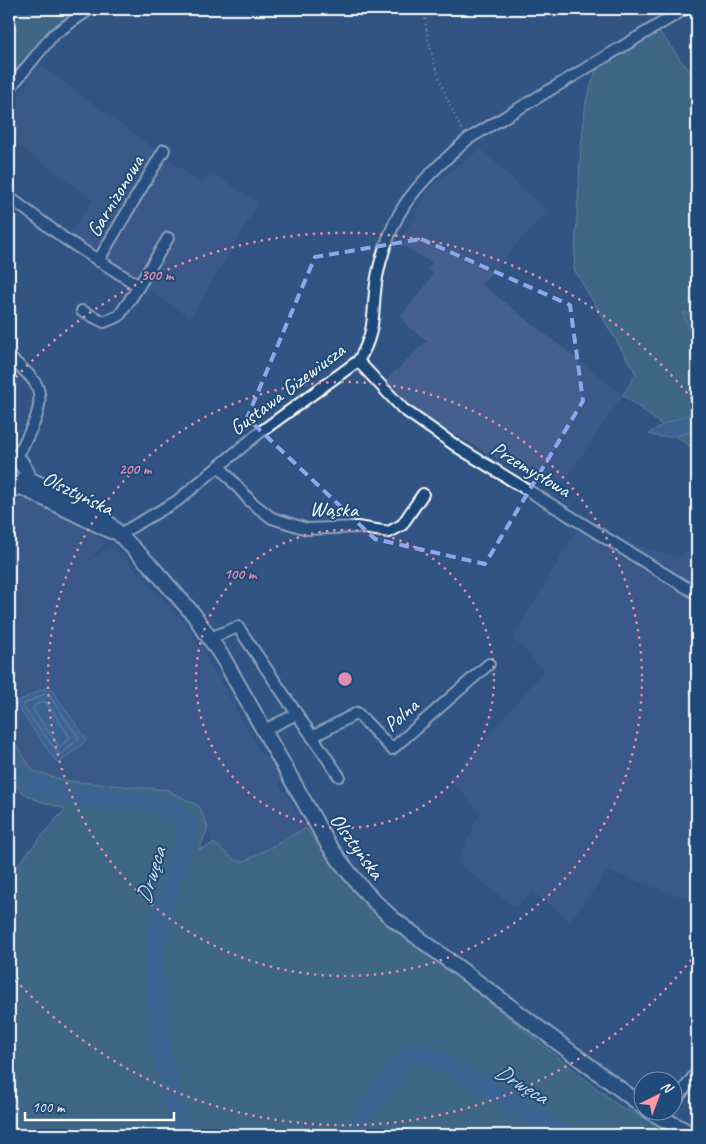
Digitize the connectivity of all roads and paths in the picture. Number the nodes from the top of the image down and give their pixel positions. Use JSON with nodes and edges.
{"nodes":[{"id":1,"x":90,"y":9,"type":"edge"},
{"id":2,"x":425,"y":9,"type":"edge"},
{"id":3,"x":685,"y":9,"type":"edge"},
{"id":4,"x":9,"y":89,"type":"edge"},
{"id":5,"x":468,"y":140,"type":"junction"},
{"id":6,"x":164,"y":150,"type":"dead end"},
{"id":7,"x":9,"y":197,"type":"edge"},
{"id":8,"x":168,"y":238,"type":"dead end"},
{"id":9,"x":98,"y":261,"type":"junction"},
{"id":10,"x":139,"y":286,"type":"junction"},
{"id":11,"x":82,"y":311,"type":"dead end"},
{"id":12,"x":9,"y":358,"type":"edge"},
{"id":13,"x":358,"y":362,"type":"junction"},
{"id":14,"x":12,"y":458,"type":"edge"},
{"id":15,"x":219,"y":466,"type":"junction"},
{"id":16,"x":18,"y":485,"type":"edge"},
{"id":17,"x":423,"y":494,"type":"dead end"},
{"id":18,"x":118,"y":535,"type":"junction"},
{"id":19,"x":697,"y":594,"type":"edge"},
{"id":20,"x":210,"y":638,"type":"junction"},
{"id":21,"x":489,"y":664,"type":"dead end"},
{"id":22,"x":296,"y":714,"type":"junction"},
{"id":23,"x":264,"y":730,"type":"junction"},
{"id":24,"x":312,"y":737,"type":"junction"},
{"id":25,"x":339,"y":776,"type":"dead end"},
{"id":26,"x":697,"y":1072,"type":"edge"},
{"id":27,"x":684,"y":1090,"type":"edge"},
{"id":28,"x":634,"y":1100,"type":"edge"},
{"id":29,"x":673,"y":1122,"type":"edge"},
{"id":30,"x":693,"y":1135,"type":"edge"}],
"edges":[{"from":1,"to":4,"type":"street"},
{"from":2,"to":5,"type":"path"},
{"from":3,"to":5,"type":"street","name":"Gustawa Gizewiusza"},
{"from":5,"to":13,"type":"street","name":"Gustawa Gizewiusza"},
{"from":6,"to":9,"type":"street","name":"Garnizonowa"},
{"from":7,"to":9,"type":"street","name":"Garnizonowa"},
{"from":8,"to":10,"type":"street"},
{"from":9,"to":10,"type":"street","name":"Garnizonowa"},
{"from":10,"to":11,"type":"street"},
{"from":12,"to":14,"type":"street"},
{"from":13,"to":15,"type":"street","name":"Gustawa Gizewiusza"},
{"from":13,"to":19,"type":"street","name":"Przemysłowa"},
{"from":14,"to":16,"type":"street"},
{"from":15,"to":17,"type":"street","name":"Wąska"},
{"from":15,"to":18,"type":"street","name":"Gustawa Gizewiusza"},
{"from":16,"to":18,"type":"street","name":"Olsztyńska"},
{"from":18,"to":20,"type":"street","name":"Olsztyńska"},
{"from":20,"to":22,"type":"street"},
{"from":20,"to":23,"type":"street","name":"Olsztyńska"},
{"from":21,"to":24,"type":"street","name":"Polna"},
{"from":22,"to":23,"type":"street"},
{"from":22,"to":24,"type":"street"},
{"from":23,"to":28,"type":"street","name":"Olsztyńska"},
{"from":24,"to":25,"type":"street"},
{"from":26,"to":27,"type":"street"},
{"from":29,"to":30,"type":"street"}]}
